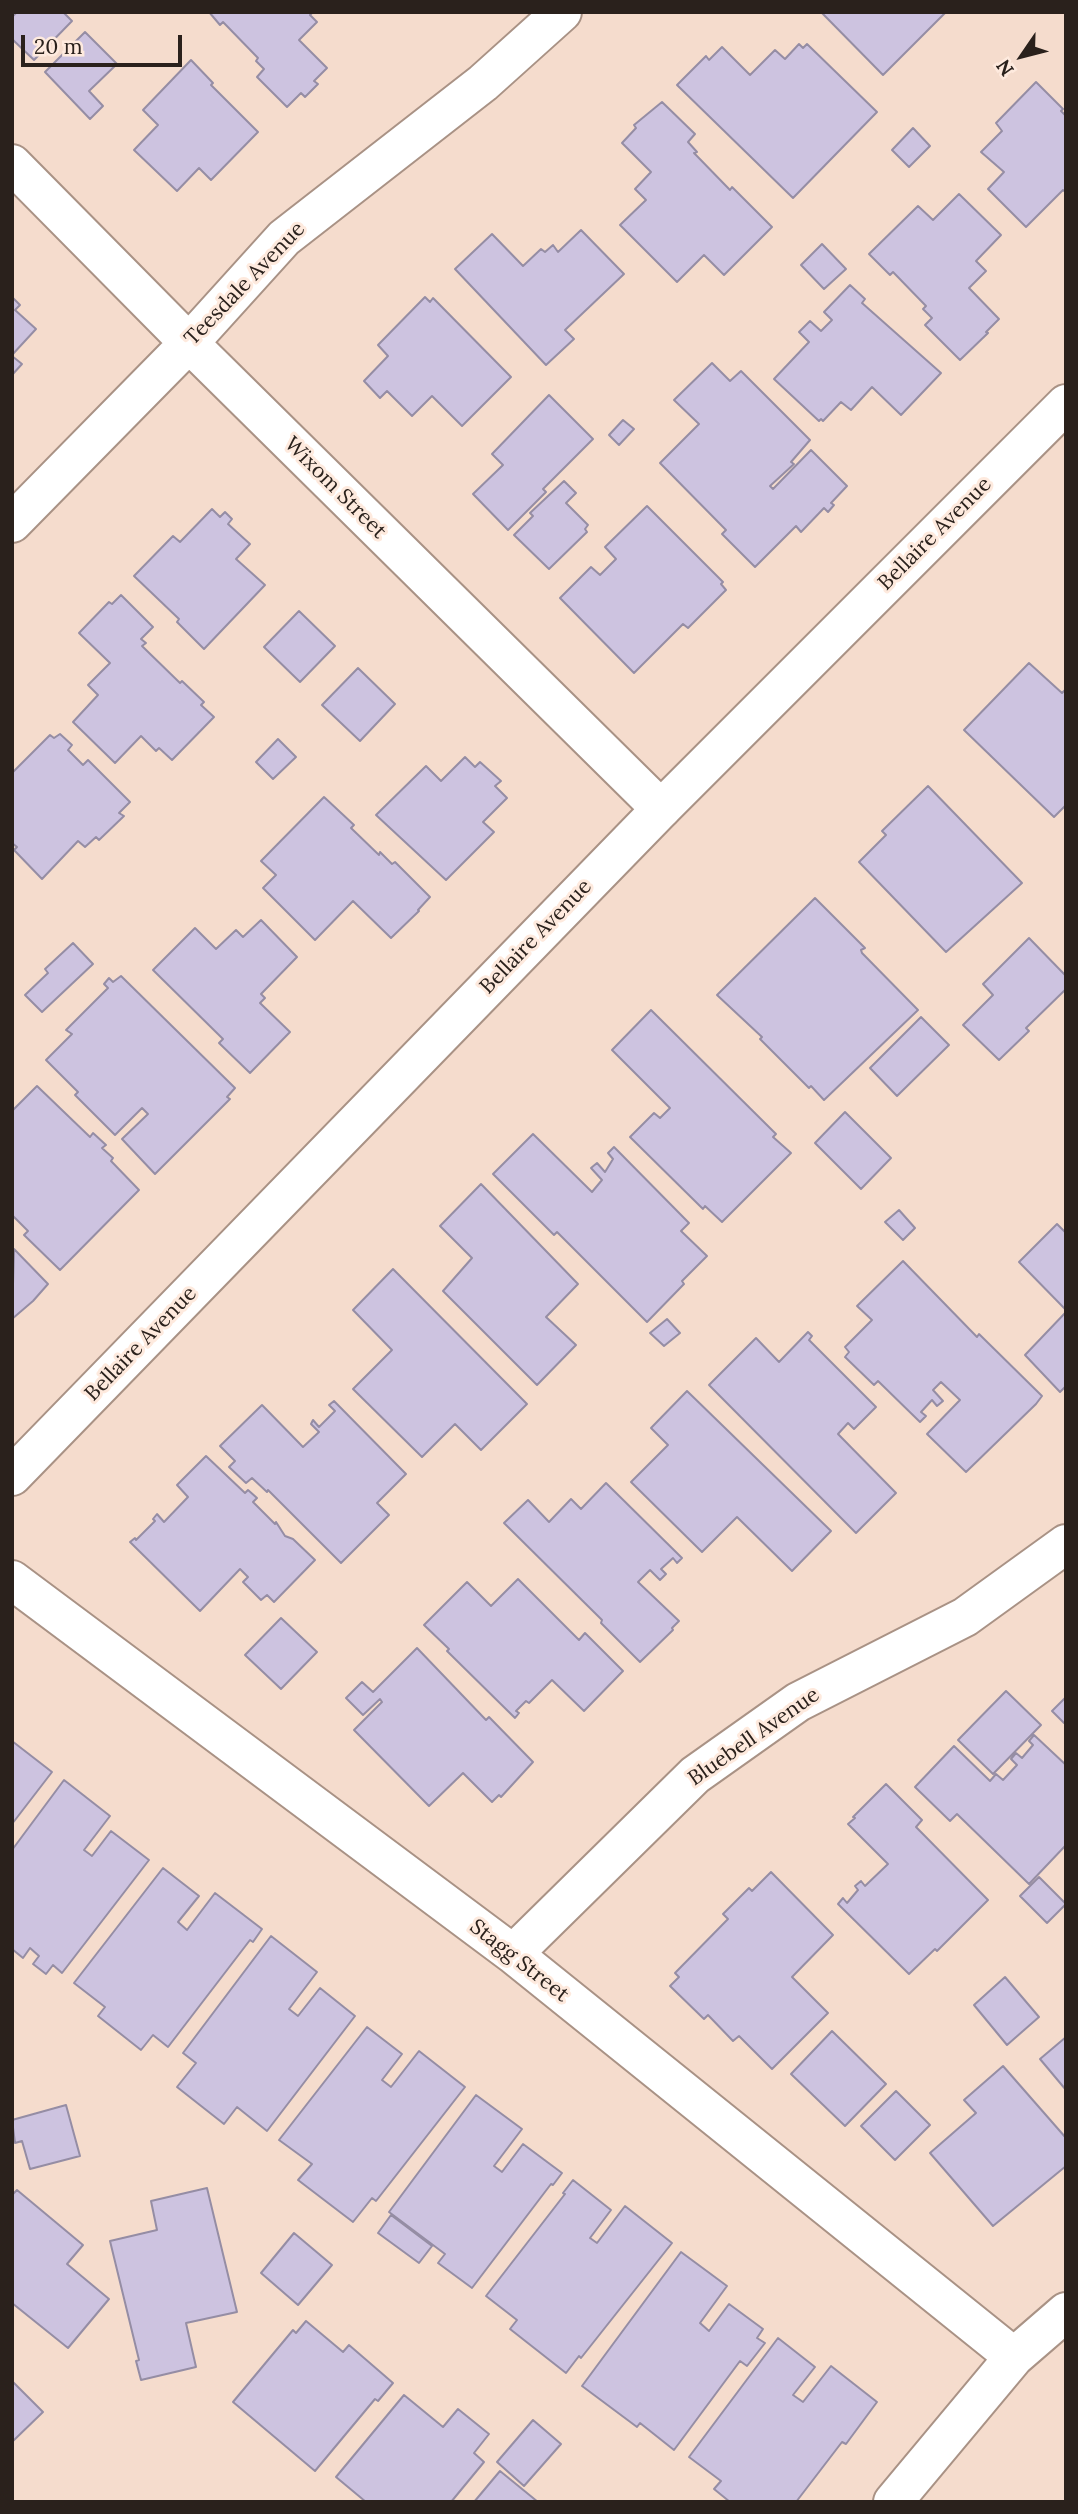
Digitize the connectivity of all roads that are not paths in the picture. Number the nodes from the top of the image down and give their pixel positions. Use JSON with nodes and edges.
{"nodes":[{"id":1,"x":562,"y":12,"type":"edge"},
{"id":2,"x":12,"y":164,"type":"edge"},
{"id":3,"x":189,"y":343,"type":"junction"},
{"id":4,"x":1066,"y":404,"type":"edge"},
{"id":5,"x":12,"y":523,"type":"edge"},
{"id":6,"x":661,"y":809,"type":"junction"},
{"id":7,"x":12,"y":1476,"type":"edge"},
{"id":8,"x":1066,"y":1544,"type":"edge"},
{"id":9,"x":12,"y":1580,"type":"edge"},
{"id":10,"x":513,"y":1954,"type":"junction"},
{"id":11,"x":1066,"y":2312,"type":"edge"},
{"id":12,"x":1014,"y":2357,"type":"junction"},
{"id":13,"x":893,"y":2502,"type":"edge"}],
"edges":[{"from":1,"to":3,"type":"street","name":"Teesdale Avenue"},
{"from":2,"to":3,"type":"street","name":"Wixom Street"},
{"from":3,"to":5,"type":"street","name":"Teesdale Avenue"},
{"from":3,"to":6,"type":"street","name":"Wixom Street"},
{"from":4,"to":6,"type":"street","name":"Bellaire Avenue"},
{"from":6,"to":7,"type":"street","name":"Bellaire Avenue"},
{"from":8,"to":10,"type":"street","name":"Bluebell Avenue"},
{"from":9,"to":10,"type":"street","name":"Stagg Street"},
{"from":10,"to":12,"type":"street","name":"Stagg Street"},
{"from":11,"to":12,"type":"street"},
{"from":12,"to":13,"type":"street"}]}
